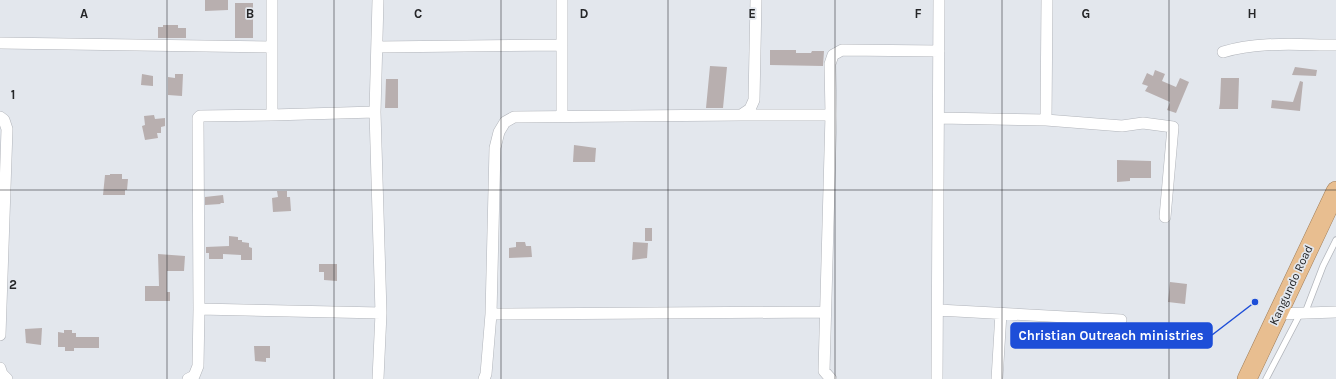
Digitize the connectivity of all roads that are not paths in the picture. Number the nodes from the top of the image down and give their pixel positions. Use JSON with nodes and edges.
{"nodes":[{"id":1,"x":272,"y":0,"type":"edge"},
{"id":2,"x":378,"y":0,"type":"edge"},
{"id":3,"x":562,"y":0,"type":"edge"},
{"id":4,"x":756,"y":0,"type":"edge"},
{"id":5,"x":939,"y":0,"type":"edge"},
{"id":6,"x":1047,"y":0,"type":"edge"},
{"id":7,"x":0,"y":43,"type":"edge"},
{"id":8,"x":562,"y":44,"type":"junction"},
{"id":9,"x":1336,"y":45,"type":"edge"},
{"id":10,"x":272,"y":47,"type":"junction"},
{"id":11,"x":377,"y":47,"type":"junction"},
{"id":12,"x":939,"y":51,"type":"junction"},
{"id":13,"x":1223,"y":52,"type":"dead end"},
{"id":14,"x":375,"y":112,"type":"junction"},
{"id":15,"x":272,"y":115,"type":"junction"},
{"id":16,"x":562,"y":115,"type":"junction"},
{"id":17,"x":741,"y":115,"type":"junction"},
{"id":18,"x":831,"y":115,"type":"junction"},
{"id":19,"x":0,"y":117,"type":"edge"},
{"id":20,"x":939,"y":118,"type":"junction"},
{"id":21,"x":1046,"y":120,"type":"junction"},
{"id":22,"x":1336,"y":191,"type":"edge"},
{"id":23,"x":1165,"y":217,"type":"dead end"},
{"id":24,"x":1336,"y":240,"type":"edge"},
{"id":25,"x":199,"y":309,"type":"junction"},
{"id":26,"x":938,"y":310,"type":"junction"},
{"id":27,"x":825,"y":312,"type":"junction"},
{"id":28,"x":1336,"y":312,"type":"edge"},
{"id":29,"x":381,"y":313,"type":"junction"},
{"id":30,"x":491,"y":314,"type":"junction"},
{"id":31,"x":1001,"y":314,"type":"junction"},
{"id":32,"x":1278,"y":314,"type":"junction"},
{"id":33,"x":1302,"y":314,"type":"junction"},
{"id":34,"x":0,"y":316,"type":"edge"},
{"id":35,"x":1121,"y":320,"type":"dead end"},
{"id":36,"x":0,"y":335,"type":"edge"},
{"id":37,"x":0,"y":368,"type":"edge"},
{"id":38,"x":1255,"y":375,"type":"edge"},
{"id":39,"x":7,"y":379,"type":"edge"},
{"id":40,"x":188,"y":379,"type":"edge"},
{"id":41,"x":378,"y":379,"type":"edge"},
{"id":42,"x":484,"y":379,"type":"edge"},
{"id":43,"x":831,"y":379,"type":"edge"},
{"id":44,"x":937,"y":379,"type":"edge"},
{"id":45,"x":997,"y":379,"type":"edge"}],
"edges":[{"from":1,"to":10,"type":"street"},
{"from":2,"to":11,"type":"street"},
{"from":3,"to":8,"type":"street"},
{"from":4,"to":17,"type":"street"},
{"from":5,"to":12,"type":"street"},
{"from":6,"to":21,"type":"street"},
{"from":7,"to":10,"type":"street"},
{"from":8,"to":11,"type":"street"},
{"from":8,"to":16,"type":"street"},
{"from":9,"to":13,"type":"street"},
{"from":10,"to":15,"type":"street"},
{"from":11,"to":14,"type":"street"},
{"from":12,"to":18,"type":"street"},
{"from":12,"to":20,"type":"street"},
{"from":14,"to":15,"type":"street"},
{"from":14,"to":29,"type":"street"},
{"from":15,"to":25,"type":"street"},
{"from":16,"to":17,"type":"street"},
{"from":16,"to":30,"type":"street"},
{"from":17,"to":18,"type":"street"},
{"from":18,"to":27,"type":"street"},
{"from":19,"to":34,"type":"street"},
{"from":20,"to":21,"type":"street"},
{"from":20,"to":26,"type":"street"},
{"from":21,"to":23,"type":"street"},
{"from":22,"to":32,"type":"highway","name":"Kangundo Road"},
{"from":24,"to":33,"type":"lane"},
{"from":25,"to":29,"type":"street"},
{"from":25,"to":40,"type":"street"},
{"from":26,"to":31,"type":"street"},
{"from":26,"to":44,"type":"street"},
{"from":27,"to":30,"type":"street"},
{"from":27,"to":43,"type":"street"},
{"from":28,"to":33,"type":"street"},
{"from":29,"to":41,"type":"street"},
{"from":30,"to":42,"type":"street"},
{"from":31,"to":35,"type":"street"},
{"from":31,"to":45,"type":"street"},
{"from":32,"to":33,"type":"street"},
{"from":32,"to":38,"type":"highway","name":"Kangundo Road"},
{"from":33,"to":38,"type":"lane"},
{"from":34,"to":36,"type":"street"},
{"from":37,"to":39,"type":"street"}]}
